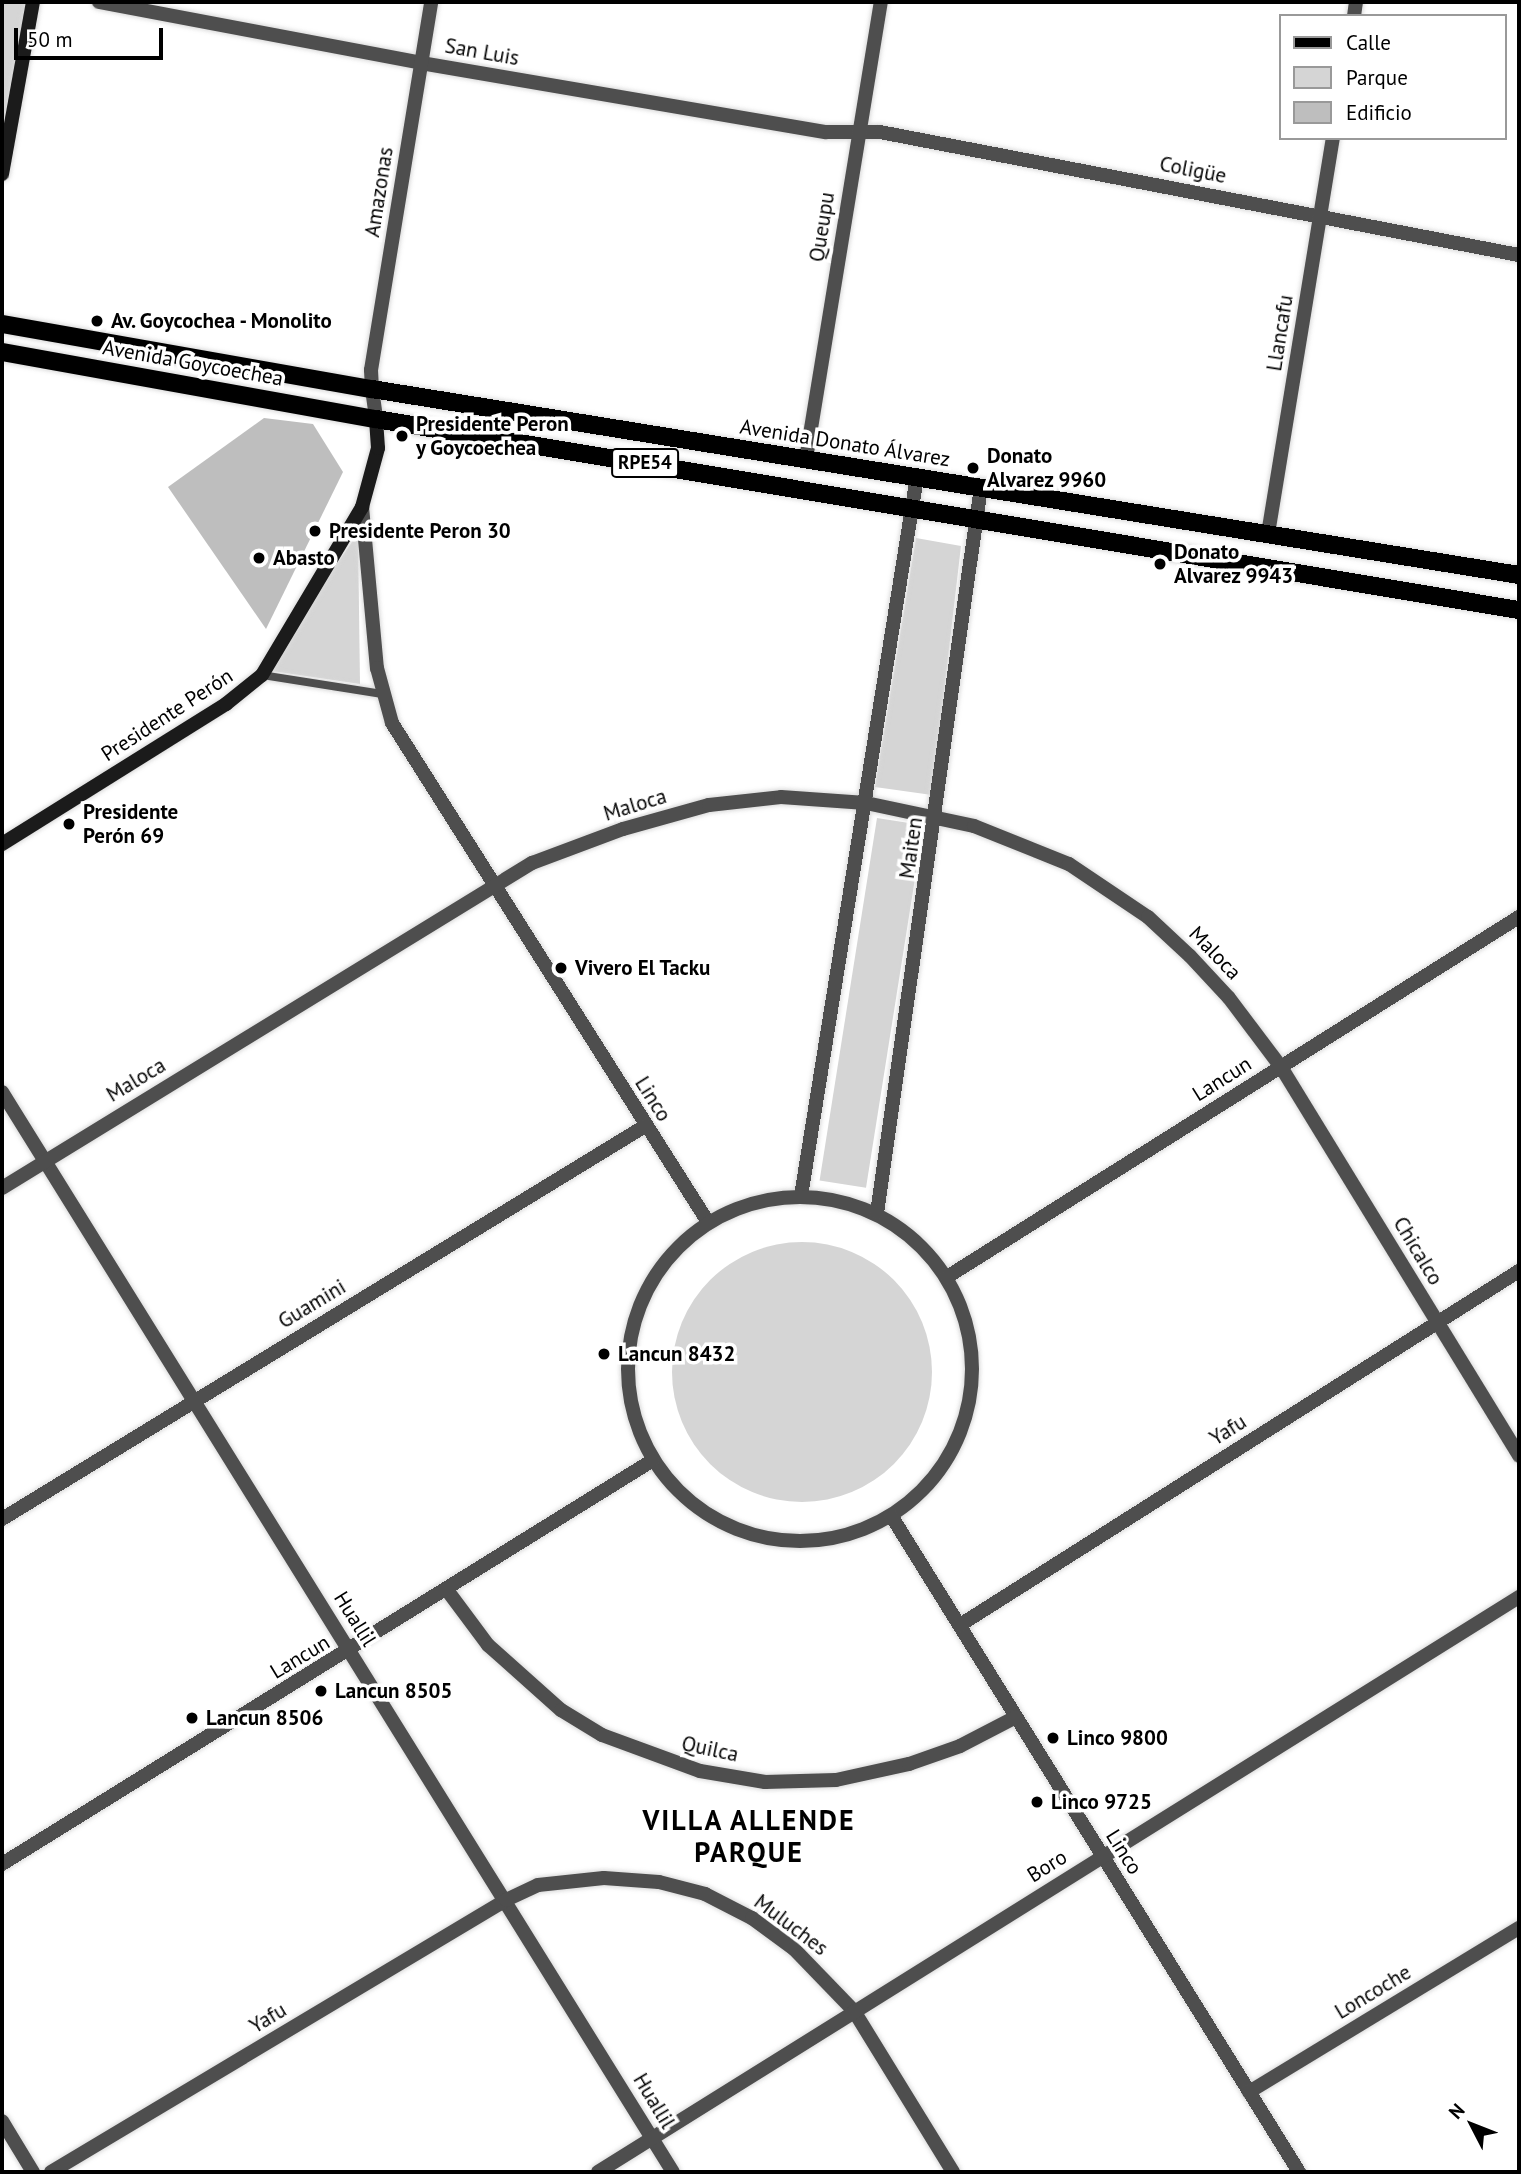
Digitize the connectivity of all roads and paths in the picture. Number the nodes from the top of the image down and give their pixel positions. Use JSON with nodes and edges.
{"nodes":[{"id":1,"x":33,"y":2,"type":"edge"},
{"id":2,"x":99,"y":2,"type":"edge"},
{"id":3,"x":431,"y":2,"type":"edge"},
{"id":4,"x":881,"y":2,"type":"edge"},
{"id":5,"x":421,"y":63,"type":"junction"},
{"id":6,"x":859,"y":131,"type":"junction"},
{"id":7,"x":1333,"y":140,"type":"edge"},
{"id":8,"x":2,"y":174,"type":"edge"},
{"id":9,"x":1320,"y":215,"type":"junction"},
{"id":10,"x":1519,"y":255,"type":"edge"},
{"id":11,"x":2,"y":324,"type":"edge"},
{"id":12,"x":2,"y":352,"type":"edge"},
{"id":13,"x":372,"y":388,"type":"junction"},
{"id":14,"x":376,"y":419,"type":"junction"},
{"id":15,"x":806,"y":459,"type":"junction"},
{"id":16,"x":917,"y":477,"type":"junction"},
{"id":17,"x":981,"y":487,"type":"junction"},
{"id":18,"x":362,"y":507,"type":"junction"},
{"id":19,"x":914,"y":507,"type":"junction"},
{"id":20,"x":975,"y":518,"type":"junction"},
{"id":21,"x":1268,"y":534,"type":"junction"},
{"id":22,"x":1519,"y":575,"type":"edge"},
{"id":23,"x":1519,"y":610,"type":"edge"},
{"id":24,"x":262,"y":675,"type":"junction"},
{"id":25,"x":382,"y":694,"type":"junction"},
{"id":26,"x":866,"y":803,"type":"junction"},
{"id":27,"x":937,"y":816,"type":"junction"},
{"id":28,"x":2,"y":844,"type":"edge"},
{"id":29,"x":493,"y":884,"type":"junction"},
{"id":30,"x":1519,"y":917,"type":"edge"},
{"id":31,"x":1281,"y":1067,"type":"junction"},
{"id":32,"x":2,"y":1092,"type":"edge"},
{"id":33,"x":645,"y":1126,"type":"junction"},
{"id":34,"x":44,"y":1161,"type":"junction"},
{"id":35,"x":2,"y":1188,"type":"edge"},
{"id":36,"x":801,"y":1196,"type":"junction"},
{"id":37,"x":877,"y":1213,"type":"junction"},
{"id":38,"x":709,"y":1222,"type":"junction"},
{"id":39,"x":1519,"y":1271,"type":"edge"},
{"id":40,"x":947,"y":1276,"type":"junction"},
{"id":41,"x":1437,"y":1323,"type":"junction"},
{"id":42,"x":192,"y":1401,"type":"junction"},
{"id":43,"x":1519,"y":1456,"type":"edge"},
{"id":44,"x":653,"y":1460,"type":"junction"},
{"id":45,"x":892,"y":1517,"type":"junction"},
{"id":46,"x":2,"y":1519,"type":"edge"},
{"id":47,"x":447,"y":1590,"type":"junction"},
{"id":48,"x":1519,"y":1597,"type":"edge"},
{"id":49,"x":960,"y":1625,"type":"junction"},
{"id":50,"x":350,"y":1651,"type":"junction"},
{"id":51,"x":1016,"y":1717,"type":"junction"},
{"id":52,"x":1102,"y":1856,"type":"junction"},
{"id":53,"x":2,"y":1864,"type":"edge"},
{"id":54,"x":506,"y":1900,"type":"junction"},
{"id":55,"x":1519,"y":1928,"type":"edge"},
{"id":56,"x":854,"y":2011,"type":"junction"},
{"id":57,"x":1249,"y":2092,"type":"junction"},
{"id":58,"x":2,"y":2121,"type":"edge"},
{"id":59,"x":652,"y":2139,"type":"junction"},
{"id":60,"x":33,"y":2172,"type":"edge"},
{"id":61,"x":51,"y":2172,"type":"edge"},
{"id":62,"x":598,"y":2172,"type":"edge"},
{"id":63,"x":673,"y":2172,"type":"edge"},
{"id":64,"x":953,"y":2172,"type":"edge"},
{"id":65,"x":1298,"y":2172,"type":"edge"}],
"edges":[{"from":1,"to":8,"type":"main road"},
{"from":2,"to":5,"type":"street","name":"San Luis"},
{"from":3,"to":5,"type":"street","name":"Amazonas"},
{"from":4,"to":6,"type":"street","name":"Queupu"},
{"from":5,"to":6,"type":"street","name":"San Luis"},
{"from":5,"to":13,"type":"street","name":"Amazonas"},
{"from":6,"to":9,"type":"street","name":"Coligüe"},
{"from":6,"to":15,"type":"street","name":"Queupu"},
{"from":7,"to":9,"type":"street","name":"Llancafu"},
{"from":9,"to":10,"type":"street","name":"Coligüe"},
{"from":9,"to":21,"type":"street","name":"Llancafu"},
{"from":11,"to":13,"type":"main road","name":"Avenida Goycoechea","number":"RPE54"},
{"from":12,"to":14,"type":"main road","name":"Avenida Goycoechea","number":"RPE54"},
{"from":13,"to":14,"type":"street","name":"Presidente Perón"},
{"from":13,"to":15,"type":"main road","name":"Avenida Donato Álvarez","number":"RPE54"},
{"from":14,"to":18,"type":"main road","name":"Presidente Perón"},
{"from":14,"to":19,"type":"main road","number":"RPE54"},
{"from":15,"to":16,"type":"main road","name":"Avenida Donato Álvarez","number":"RPE54"},
{"from":16,"to":17,"type":"main road","name":"Avenida Donato Álvarez","number":"RPE54"},
{"from":16,"to":19,"type":"street"},
{"from":17,"to":20,"type":"street","name":"Maiten"},
{"from":17,"to":21,"type":"main road","name":"Avenida Donato Álvarez","number":"RPE54"},
{"from":18,"to":24,"type":"main road","name":"Presidente Perón"},
{"from":18,"to":25,"type":"street","name":"Linco"},
{"from":19,"to":20,"type":"main road","number":"RPE54"},
{"from":19,"to":26,"type":"street"},
{"from":20,"to":23,"type":"main road","number":"RPE54"},
{"from":20,"to":27,"type":"street","name":"Maiten"},
{"from":21,"to":22,"type":"main road","name":"Avenida Donato Álvarez","number":"RPE54"},
{"from":24,"to":25,"type":"lane"},
{"from":24,"to":28,"type":"main road","name":"Presidente Perón"},
{"from":25,"to":29,"type":"street","name":"Linco"},
{"from":26,"to":27,"type":"street","name":"Maloca"},
{"from":26,"to":29,"type":"street","name":"Maloca"},
{"from":26,"to":36,"type":"street"},
{"from":27,"to":31,"type":"street","name":"Maloca"},
{"from":27,"to":37,"type":"street","name":"Maiten"},
{"from":29,"to":33,"type":"street","name":"Linco"},
{"from":29,"to":34,"type":"street","name":"Maloca"},
{"from":30,"to":31,"type":"street","name":"Lancun"},
{"from":31,"to":40,"type":"street","name":"Lancun"},
{"from":31,"to":41,"type":"street","name":"Chicalco"},
{"from":32,"to":34,"type":"street","name":"Huallil"},
{"from":33,"to":38,"type":"street","name":"Linco"},
{"from":33,"to":42,"type":"street","name":"Guamini"},
{"from":34,"to":35,"type":"street","name":"Maloca"},
{"from":34,"to":42,"type":"street","name":"Huallil"},
{"from":36,"to":37,"type":"street"},
{"from":36,"to":38,"type":"street"},
{"from":37,"to":40,"type":"street"},
{"from":38,"to":44,"type":"street"},
{"from":39,"to":41,"type":"street","name":"Yafu"},
{"from":40,"to":45,"type":"street"},
{"from":41,"to":43,"type":"street","name":"Chicalco"},
{"from":41,"to":49,"type":"street","name":"Yafu"},
{"from":42,"to":46,"type":"street","name":"Guamini"},
{"from":42,"to":50,"type":"street","name":"Huallil"},
{"from":44,"to":45,"type":"street"},
{"from":44,"to":47,"type":"street","name":"Lancun"},
{"from":45,"to":49,"type":"street","name":"Linco"},
{"from":47,"to":50,"type":"street","name":"Lancun"},
{"from":47,"to":51,"type":"street","name":"Quilca"},
{"from":48,"to":52,"type":"street","name":"Boro"},
{"from":49,"to":51,"type":"street","name":"Linco"},
{"from":50,"to":53,"type":"street","name":"Lancun"},
{"from":50,"to":54,"type":"street","name":"Huallil"},
{"from":51,"to":52,"type":"street","name":"Linco"},
{"from":52,"to":56,"type":"street","name":"Boro"},
{"from":52,"to":57,"type":"street","name":"Linco"},
{"from":54,"to":56,"type":"street","name":"Muluches"},
{"from":54,"to":59,"type":"street","name":"Huallil"},
{"from":54,"to":61,"type":"street","name":"Yafu"},
{"from":55,"to":57,"type":"street","name":"Loncoche"},
{"from":56,"to":59,"type":"street","name":"Boro"},
{"from":56,"to":64,"type":"street","name":"Muluches"},
{"from":57,"to":65,"type":"street","name":"Linco"},
{"from":58,"to":60,"type":"street"},
{"from":59,"to":62,"type":"street","name":"Boro"},
{"from":59,"to":63,"type":"street","name":"Huallil"}]}
